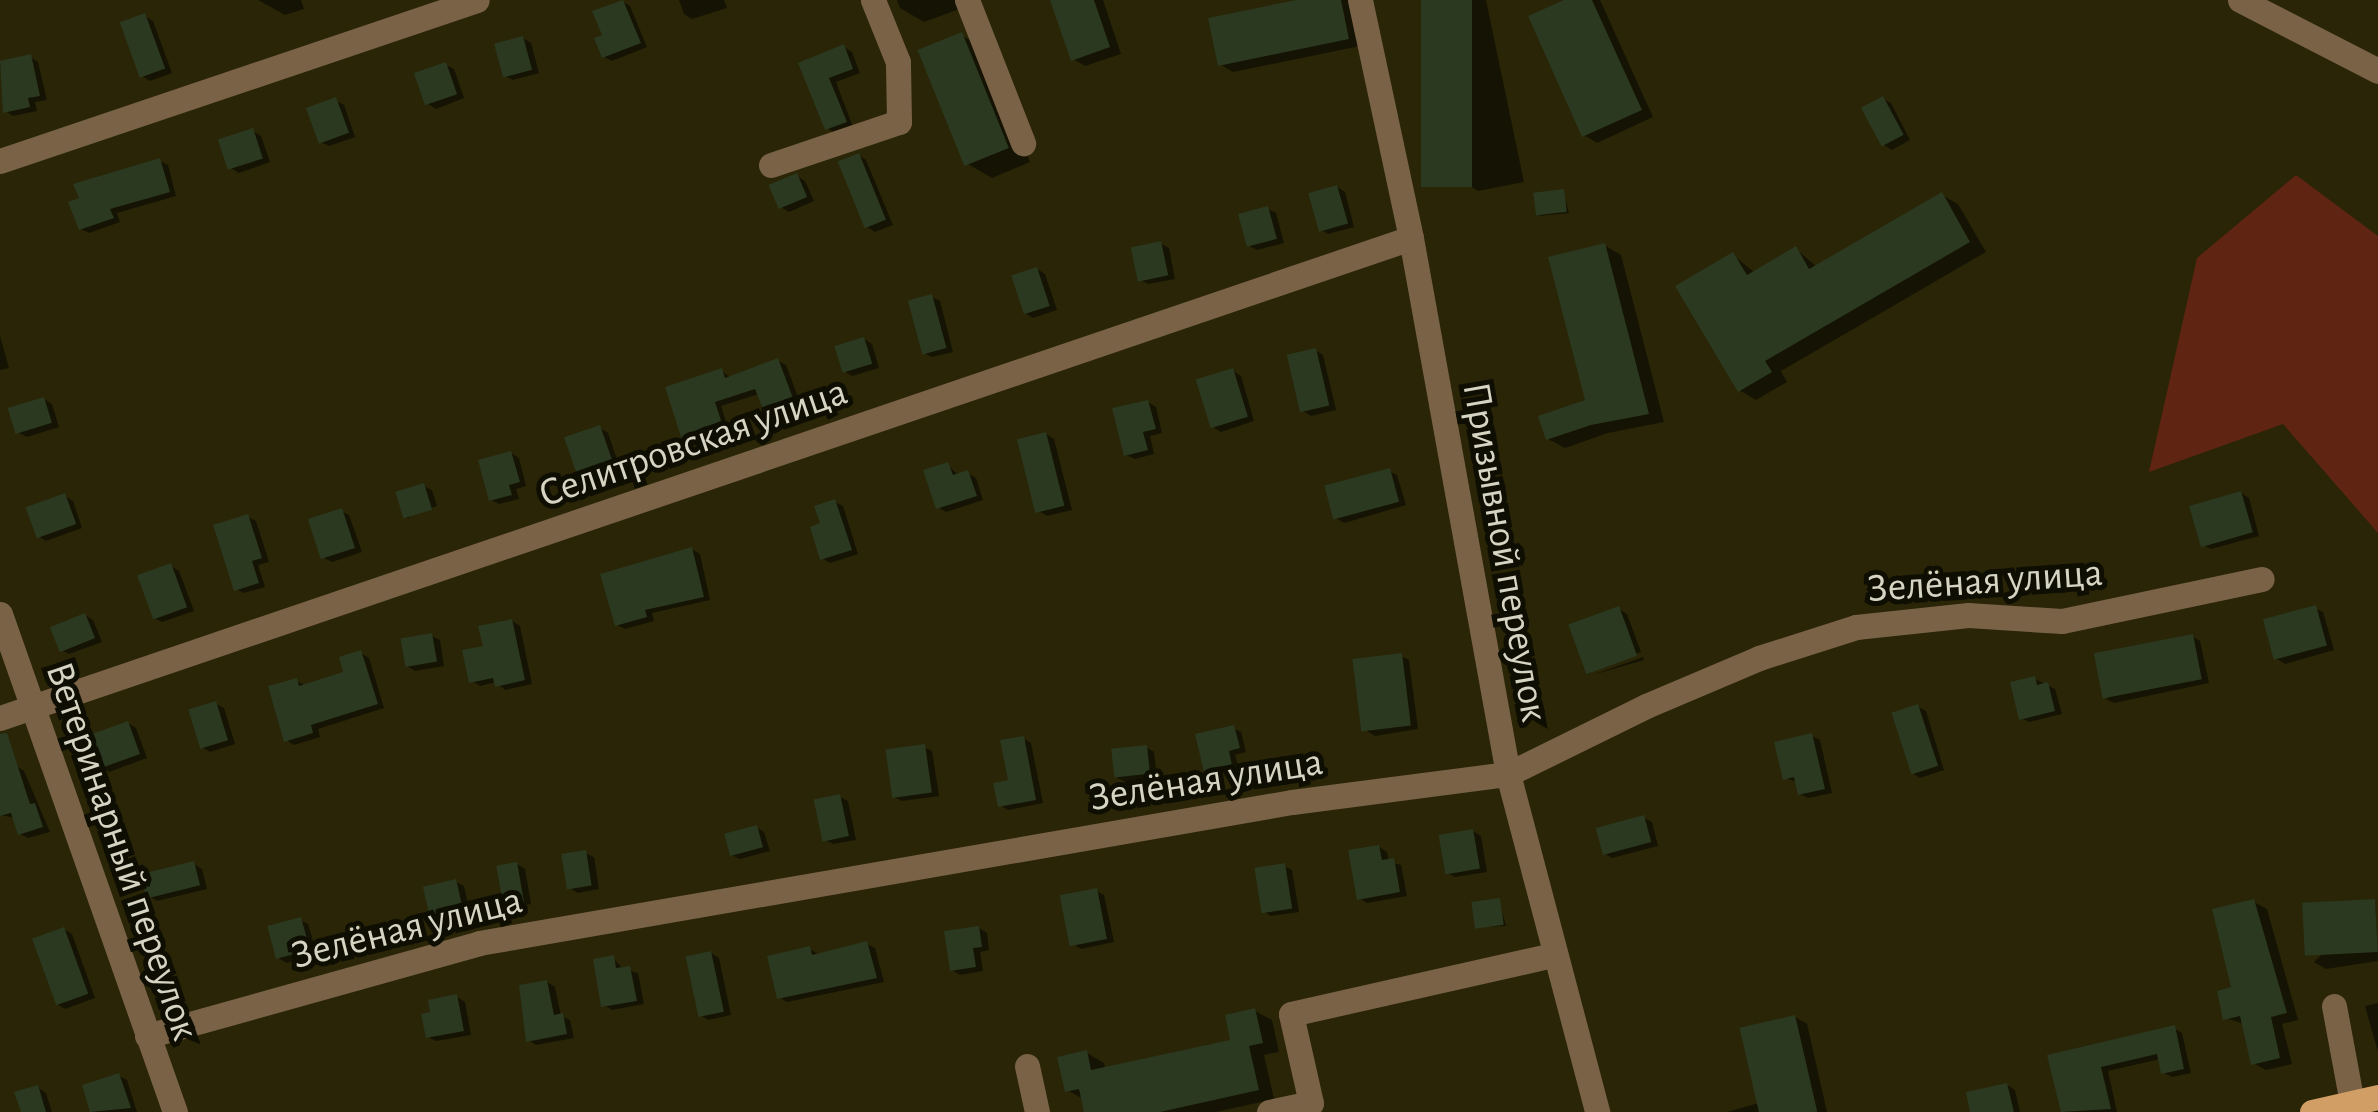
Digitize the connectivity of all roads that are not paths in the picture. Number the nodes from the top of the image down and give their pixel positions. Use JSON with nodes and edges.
{"nodes":[{"id":1,"x":478,"y":0,"type":"edge"},
{"id":2,"x":872,"y":0,"type":"edge"},
{"id":3,"x":966,"y":0,"type":"edge"},
{"id":4,"x":1360,"y":0,"type":"edge"},
{"id":5,"x":2240,"y":0,"type":"edge"},
{"id":6,"x":2378,"y":71,"type":"edge"},
{"id":7,"x":1023,"y":144,"type":"dead end"},
{"id":8,"x":0,"y":162,"type":"edge"},
{"id":9,"x":770,"y":165,"type":"dead end"},
{"id":10,"x":1411,"y":238,"type":"junction"},
{"id":11,"x":2262,"y":578,"type":"dead end"},
{"id":12,"x":0,"y":614,"type":"edge"},
{"id":13,"x":30,"y":708,"type":"junction"},
{"id":14,"x":0,"y":718,"type":"edge"},
{"id":15,"x":1508,"y":774,"type":"junction"},
{"id":16,"x":1552,"y":955,"type":"junction"},
{"id":17,"x":2334,"y":1006,"type":"dead end"},
{"id":18,"x":147,"y":1036,"type":"junction"},
{"id":19,"x":1027,"y":1066,"type":"dead end"},
{"id":20,"x":2378,"y":1097,"type":"edge"},
{"id":21,"x":2352,"y":1103,"type":"junction"},
{"id":22,"x":175,"y":1112,"type":"edge"},
{"id":23,"x":1037,"y":1112,"type":"edge"},
{"id":24,"x":1270,"y":1112,"type":"edge"},
{"id":25,"x":1597,"y":1112,"type":"edge"},
{"id":26,"x":2312,"y":1112,"type":"edge"}],
"edges":[{"from":1,"to":8,"type":"street"},
{"from":2,"to":9,"type":"street"},
{"from":3,"to":7,"type":"street"},
{"from":4,"to":10,"type":"street","name":"Призывной переулок"},
{"from":5,"to":6,"type":"street"},
{"from":10,"to":13,"type":"street","name":"Селитровская улица"},
{"from":10,"to":15,"type":"street","name":"Призывной переулок"},
{"from":11,"to":15,"type":"street","name":"Зелёная улица"},
{"from":12,"to":13,"type":"street","name":"Ветеринарный переулок"},
{"from":13,"to":14,"type":"street","name":"Селитровская улица"},
{"from":13,"to":18,"type":"street","name":"Ветеринарный переулок"},
{"from":15,"to":16,"type":"street","name":"Призывной переулок"},
{"from":15,"to":18,"type":"street","name":"Зелёная улица"},
{"from":16,"to":24,"type":"street"},
{"from":16,"to":25,"type":"street","name":"Призывной переулок"},
{"from":17,"to":21,"type":"street"},
{"from":18,"to":22,"type":"street","name":"Ветеринарный переулок"},
{"from":19,"to":23,"type":"street"},
{"from":20,"to":21,"type":"main road"},
{"from":21,"to":26,"type":"main road"}]}
